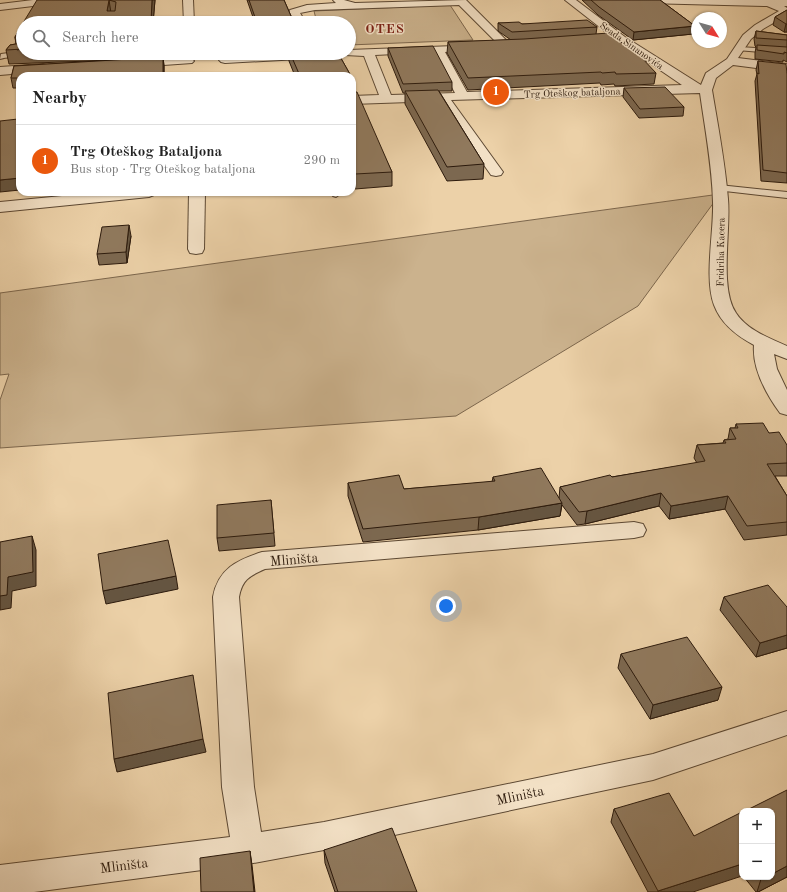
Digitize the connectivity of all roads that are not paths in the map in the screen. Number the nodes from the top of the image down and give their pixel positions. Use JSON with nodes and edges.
{"nodes":[{"id":1,"x":58,"y":0,"type":"edge"},
{"id":2,"x":188,"y":0,"type":"edge"},
{"id":3,"x":338,"y":0,"type":"edge"},
{"id":4,"x":570,"y":0,"type":"edge"},
{"id":5,"x":645,"y":0,"type":"edge"},
{"id":6,"x":460,"y":1,"type":"edge"},
{"id":7,"x":730,"y":2,"type":"edge"},
{"id":8,"x":355,"y":6,"type":"junction"},
{"id":9,"x":0,"y":7,"type":"edge"},
{"id":10,"x":785,"y":7,"type":"edge"},
{"id":11,"x":189,"y":16,"type":"edge"},
{"id":12,"x":297,"y":16,"type":"edge"},
{"id":13,"x":600,"y":23,"type":"junction"},
{"id":14,"x":585,"y":24,"type":"edge"},
{"id":15,"x":621,"y":39,"type":"junction"},
{"id":16,"x":576,"y":42,"type":"edge"},
{"id":17,"x":538,"y":45,"type":"edge"},
{"id":18,"x":510,"y":46,"type":"junction"},
{"id":19,"x":438,"y":49,"type":"junction"},
{"id":20,"x":739,"y":49,"type":"junction"},
{"id":21,"x":368,"y":52,"type":"junction"},
{"id":22,"x":787,"y":52,"type":"edge"},
{"id":23,"x":356,"y":53,"type":"edge"},
{"id":24,"x":16,"y":54,"type":"edge"},
{"id":25,"x":0,"y":57,"type":"edge"},
{"id":26,"x":161,"y":60,"type":"edge"},
{"id":27,"x":188,"y":60,"type":"edge"},
{"id":28,"x":731,"y":61,"type":"junction"},
{"id":29,"x":126,"y":64,"type":"edge"},
{"id":30,"x":55,"y":68,"type":"edge"},
{"id":31,"x":787,"y":68,"type":"edge"},
{"id":32,"x":0,"y":71,"type":"edge"},
{"id":33,"x":188,"y":72,"type":"edge"},
{"id":34,"x":701,"y":89,"type":"junction"},
{"id":35,"x":462,"y":95,"type":"junction"},
{"id":36,"x":442,"y":96,"type":"junction"},
{"id":37,"x":386,"y":98,"type":"junction"},
{"id":38,"x":356,"y":100,"type":"edge"},
{"id":39,"x":496,"y":172,"type":"dead end"},
{"id":40,"x":719,"y":188,"type":"junction"},
{"id":41,"x":787,"y":195,"type":"edge"},
{"id":42,"x":109,"y":196,"type":"edge"},
{"id":43,"x":197,"y":196,"type":"edge"},
{"id":44,"x":0,"y":207,"type":"edge"},
{"id":45,"x":196,"y":249,"type":"dead end"},
{"id":46,"x":764,"y":343,"type":"junction"},
{"id":47,"x":787,"y":353,"type":"edge"},
{"id":48,"x":787,"y":409,"type":"edge"},
{"id":49,"x":634,"y":530,"type":"dead end"},
{"id":50,"x":787,"y":723,"type":"edge"},
{"id":51,"x":248,"y":849,"type":"junction"},
{"id":52,"x":0,"y":881,"type":"edge"}],
"edges":[{"from":1,"to":9,"type":"street"},
{"from":2,"to":11,"type":"street"},
{"from":3,"to":8,"type":"street"},
{"from":4,"to":13,"type":"street","name":"Seada Sinanovića"},
{"from":5,"to":7,"type":"street"},
{"from":6,"to":8,"type":"street"},
{"from":6,"to":18,"type":"street"},
{"from":7,"to":10,"type":"street"},
{"from":8,"to":12,"type":"street"},
{"from":10,"to":20,"type":"street"},
{"from":13,"to":14,"type":"street"},
{"from":13,"to":15,"type":"street","name":"Seada Sinanovića"},
{"from":15,"to":16,"type":"street"},
{"from":15,"to":34,"type":"street","name":"Seada Sinanovića"},
{"from":17,"to":18,"type":"street"},
{"from":18,"to":19,"type":"street"},
{"from":19,"to":21,"type":"street"},
{"from":19,"to":35,"type":"street"},
{"from":20,"to":22,"type":"lane"},
{"from":20,"to":28,"type":"street"},
{"from":21,"to":23,"type":"street"},
{"from":21,"to":37,"type":"street"},
{"from":24,"to":25,"type":"lane"},
{"from":26,"to":29,"type":"street"},
{"from":27,"to":33,"type":"street"},
{"from":28,"to":31,"type":"street"},
{"from":28,"to":34,"type":"street"},
{"from":30,"to":32,"type":"street"},
{"from":34,"to":35,"type":"street","name":"Trg Oteškog bataljona"},
{"from":34,"to":40,"type":"street","name":"Fridriha Kacera"},
{"from":35,"to":36,"type":"street","name":"Trg Oteškog bataljona"},
{"from":36,"to":37,"type":"street","name":"Trg Oteškog bataljona"},
{"from":36,"to":39,"type":"street"},
{"from":37,"to":38,"type":"street","name":"Trg Oteškog bataljona"},
{"from":40,"to":41,"type":"lane"},
{"from":40,"to":46,"type":"street","name":"Fridriha Kacera"},
{"from":42,"to":44,"type":"street"},
{"from":43,"to":45,"type":"street"},
{"from":46,"to":47,"type":"street","name":"Fridriha Kacera"},
{"from":46,"to":48,"type":"street"},
{"from":49,"to":51,"type":"street","name":"Mliništa"},
{"from":50,"to":51,"type":"street","name":"Mliništa"},
{"from":51,"to":52,"type":"street","name":"Mliništa"}]}
